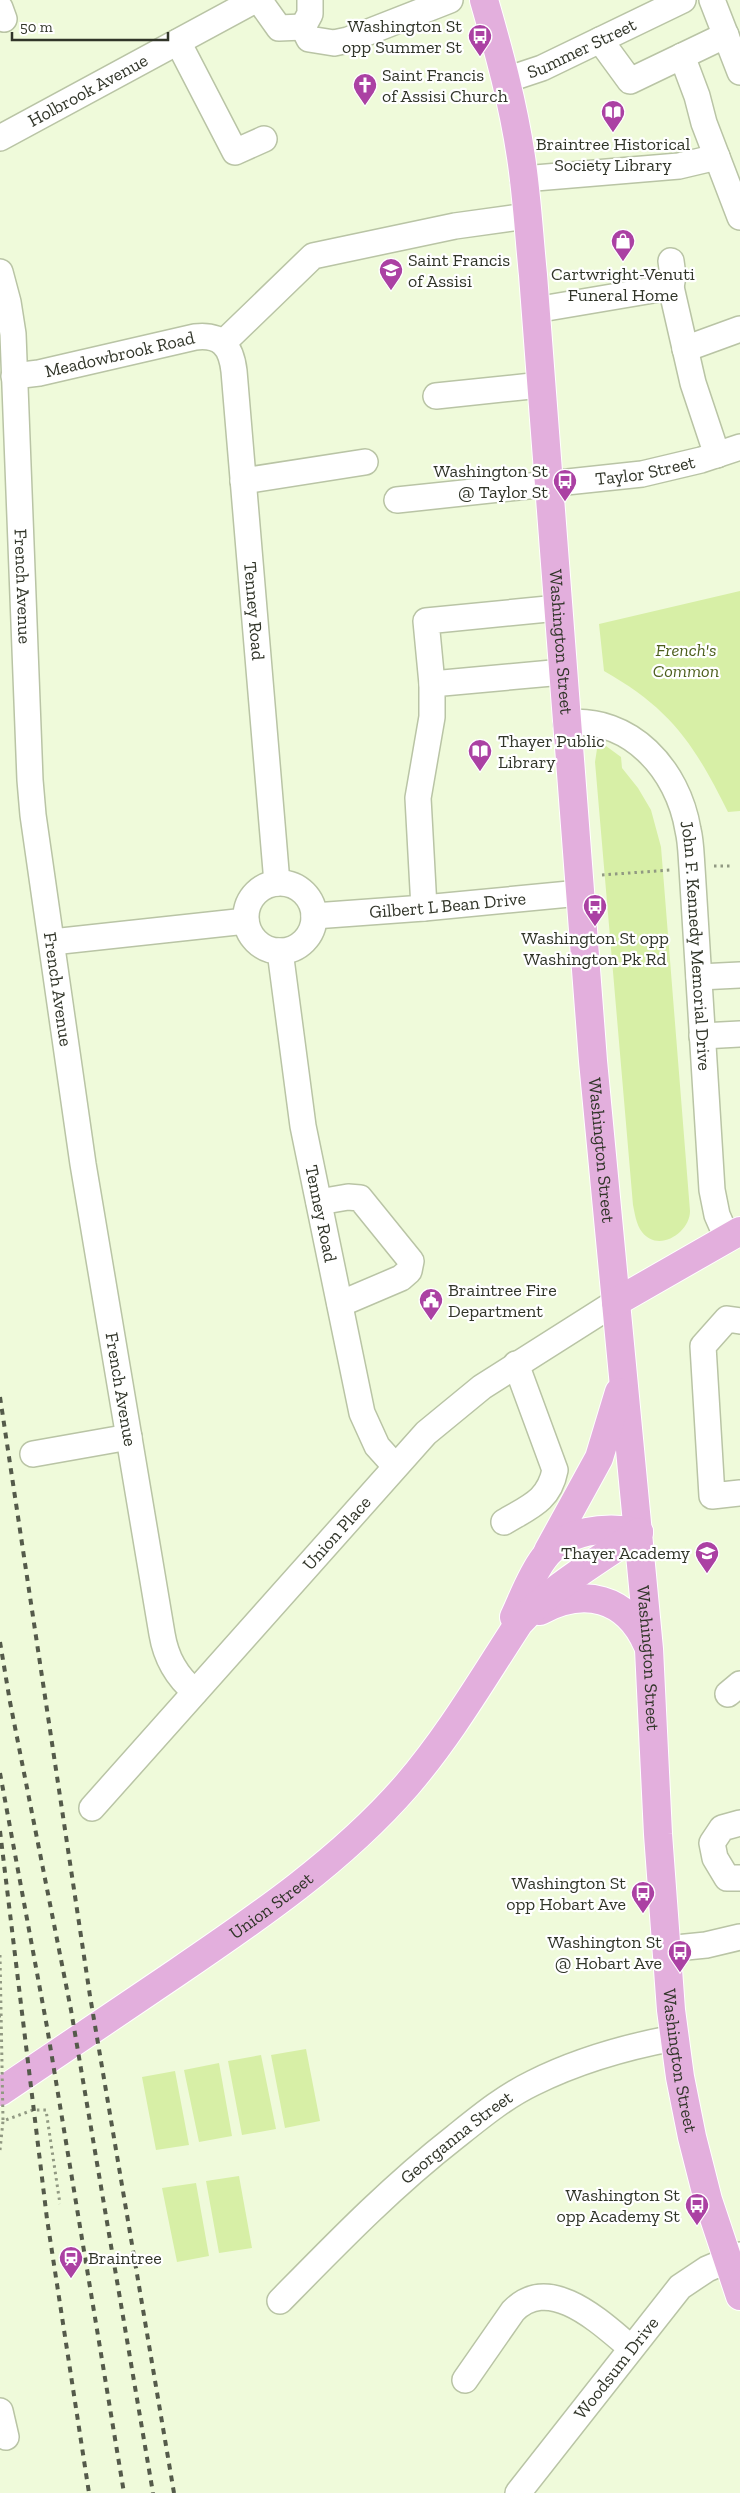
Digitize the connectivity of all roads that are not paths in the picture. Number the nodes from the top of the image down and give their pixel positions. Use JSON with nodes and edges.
{"nodes":[{"id":1,"x":255,"y":0,"type":"edge"},
{"id":2,"x":259,"y":0,"type":"edge"},
{"id":3,"x":310,"y":0,"type":"edge"},
{"id":4,"x":450,"y":0,"type":"edge"},
{"id":5,"x":484,"y":0,"type":"edge"},
{"id":6,"x":683,"y":0,"type":"edge"},
{"id":7,"x":712,"y":0,"type":"edge"},
{"id":8,"x":303,"y":27,"type":"junction"},
{"id":9,"x":726,"y":35,"type":"junction"},
{"id":10,"x":600,"y":40,"type":"junction"},
{"id":11,"x":178,"y":42,"type":"junction"},
{"id":12,"x":682,"y":56,"type":"junction"},
{"id":13,"x":740,"y":72,"type":"edge"},
{"id":14,"x":506,"y":80,"type":"junction"},
{"id":15,"x":0,"y":138,"type":"edge"},
{"id":16,"x":264,"y":139,"type":"dead end"},
{"id":17,"x":717,"y":157,"type":"junction"},
{"id":18,"x":524,"y":179,"type":"junction"},
{"id":19,"x":527,"y":216,"type":"junction"},
{"id":20,"x":740,"y":217,"type":"edge"},
{"id":21,"x":671,"y":261,"type":"dead end"},
{"id":22,"x":0,"y":272,"type":"edge"},
{"id":23,"x":671,"y":287,"type":"junction"},
{"id":24,"x":535,"y":310,"type":"junction"},
{"id":25,"x":740,"y":329,"type":"edge"},
{"id":26,"x":223,"y":343,"type":"junction"},
{"id":27,"x":685,"y":349,"type":"junction"},
{"id":28,"x":14,"y":376,"type":"junction"},
{"id":29,"x":541,"y":385,"type":"junction"},
{"id":30,"x":436,"y":396,"type":"dead end"},
{"id":31,"x":740,"y":447,"type":"edge"},
{"id":32,"x":717,"y":456,"type":"junction"},
{"id":33,"x":366,"y":462,"type":"dead end"},
{"id":34,"x":244,"y":481,"type":"junction"},
{"id":35,"x":549,"y":484,"type":"junction"},
{"id":36,"x":398,"y":500,"type":"dead end"},
{"id":37,"x":558,"y":608,"type":"junction"},
{"id":38,"x":563,"y":672,"type":"junction"},
{"id":39,"x":432,"y":684,"type":"junction"},
{"id":40,"x":566,"y":723,"type":"junction"},
{"id":41,"x":277,"y":883,"type":"junction"},
{"id":42,"x":580,"y":885,"type":"junction"},
{"id":43,"x":424,"y":908,"type":"junction"},
{"id":44,"x":314,"y":916,"type":"junction"},
{"id":45,"x":246,"y":921,"type":"junction"},
{"id":46,"x":52,"y":942,"type":"junction"},
{"id":47,"x":280,"y":951,"type":"junction"},
{"id":48,"x":740,"y":975,"type":"edge"},
{"id":49,"x":699,"y":977,"type":"junction"},
{"id":50,"x":740,"y":1034,"type":"edge"},
{"id":51,"x":702,"y":1036,"type":"junction"},
{"id":52,"x":319,"y":1202,"type":"junction"},
{"id":53,"x":734,"y":1234,"type":"edge"},
{"id":54,"x":616,"y":1302,"type":"junction"},
{"id":55,"x":340,"y":1304,"type":"junction"},
{"id":56,"x":739,"y":1320,"type":"edge"},
{"id":57,"x":516,"y":1364,"type":"junction"},
{"id":58,"x":623,"y":1371,"type":"junction"},
{"id":59,"x":129,"y":1437,"type":"junction"},
{"id":60,"x":33,"y":1454,"type":"dead end"},
{"id":61,"x":394,"y":1466,"type":"junction"},
{"id":62,"x":740,"y":1493,"type":"edge"},
{"id":63,"x":504,"y":1522,"type":"dead end"},
{"id":64,"x":639,"y":1532,"type":"junction"},
{"id":65,"x":543,"y":1559,"type":"junction"},
{"id":66,"x":649,"y":1649,"type":"junction"},
{"id":67,"x":491,"y":1666,"type":"junction"},
{"id":68,"x":740,"y":1684,"type":"edge"},
{"id":69,"x":195,"y":1692,"type":"junction"},
{"id":70,"x":740,"y":1699,"type":"edge"},
{"id":71,"x":92,"y":1808,"type":"dead end"},
{"id":72,"x":740,"y":1823,"type":"edge"},
{"id":73,"x":740,"y":1878,"type":"edge"},
{"id":74,"x":740,"y":1937,"type":"edge"},
{"id":75,"x":666,"y":1949,"type":"junction"},
{"id":76,"x":674,"y":2038,"type":"junction"},
{"id":77,"x":0,"y":2092,"type":"edge"},
{"id":78,"x":734,"y":2258,"type":"edge"},
{"id":79,"x":740,"y":2296,"type":"edge"},
{"id":80,"x":280,"y":2301,"type":"dead end"},
{"id":81,"x":630,"y":2348,"type":"junction"},
{"id":82,"x":465,"y":2380,"type":"dead end"},
{"id":83,"x":0,"y":2411,"type":"edge"},
{"id":84,"x":6,"y":2437,"type":"dead end"},
{"id":85,"x":518,"y":2493,"type":"edge"}],
"edges":[{"from":1,"to":11,"type":"street","name":"Holbrook Avenue"},
{"from":2,"to":8,"type":"street"},
{"from":3,"to":8,"type":"street"},
{"from":4,"to":8,"type":"street"},
{"from":5,"to":14,"type":"main road","name":"Washington Street"},
{"from":6,"to":10,"type":"street","name":"Summer Street"},
{"from":7,"to":9,"type":"street"},
{"from":9,"to":12,"type":"street"},
{"from":9,"to":13,"type":"street"},
{"from":10,"to":12,"type":"street"},
{"from":10,"to":14,"type":"street","name":"Summer Street"},
{"from":11,"to":15,"type":"street","name":"Holbrook Avenue"},
{"from":11,"to":16,"type":"street"},
{"from":12,"to":17,"type":"street"},
{"from":14,"to":18,"type":"main road","name":"Washington Street"},
{"from":17,"to":18,"type":"street"},
{"from":17,"to":20,"type":"street"},
{"from":18,"to":19,"type":"main road","name":"Washington Street"},
{"from":19,"to":24,"type":"main road","name":"Washington Street"},
{"from":19,"to":26,"type":"street"},
{"from":21,"to":23,"type":"street"},
{"from":22,"to":28,"type":"street","name":"French Avenue"},
{"from":23,"to":24,"type":"street"},
{"from":23,"to":27,"type":"street"},
{"from":24,"to":29,"type":"main road","name":"Washington Street"},
{"from":25,"to":27,"type":"street"},
{"from":26,"to":28,"type":"street","name":"Meadowbrook Road"},
{"from":26,"to":34,"type":"street","name":"Tenney Road"},
{"from":27,"to":32,"type":"street"},
{"from":28,"to":46,"type":"street","name":"French Avenue"},
{"from":29,"to":30,"type":"street"},
{"from":29,"to":35,"type":"main road","name":"Washington Street"},
{"from":31,"to":32,"type":"street","name":"Taylor Street"},
{"from":32,"to":35,"type":"street","name":"Taylor Street"},
{"from":33,"to":34,"type":"street"},
{"from":34,"to":41,"type":"street","name":"Tenney Road"},
{"from":35,"to":36,"type":"street","name":"Taylor Street"},
{"from":35,"to":37,"type":"main road","name":"Washington Street"},
{"from":37,"to":38,"type":"main road","name":"Washington Street"},
{"from":37,"to":39,"type":"street"},
{"from":38,"to":39,"type":"street"},
{"from":38,"to":40,"type":"main road","name":"Washington Street"},
{"from":39,"to":43,"type":"street"},
{"from":40,"to":42,"type":"main road","name":"Washington Street"},
{"from":40,"to":49,"type":"street","name":"John F. Kennedy Memorial Drive"},
{"from":41,"to":44,"type":"street"},
{"from":41,"to":45,"type":"street"},
{"from":42,"to":43,"type":"street","name":"Gilbert L Bean Drive"},
{"from":42,"to":54,"type":"main road","name":"Washington Street"},
{"from":43,"to":44,"type":"street","name":"Gilbert L Bean Drive"},
{"from":44,"to":47,"type":"street"},
{"from":45,"to":46,"type":"street"},
{"from":45,"to":47,"type":"street"},
{"from":46,"to":59,"type":"street","name":"French Avenue"},
{"from":47,"to":52,"type":"street","name":"Tenney Road"},
{"from":48,"to":49,"type":"street"},
{"from":49,"to":51,"type":"street","name":"John F. Kennedy Memorial Drive"},
{"from":50,"to":51,"type":"street"},
{"from":51,"to":53,"type":"street","name":"John F. Kennedy Memorial Drive"},
{"from":52,"to":55,"type":"street","name":"Tenney Road"},
{"from":52,"to":55,"type":"street"},
{"from":53,"to":54,"type":"main road"},
{"from":54,"to":57,"type":"street","name":"Union Place"},
{"from":54,"to":58,"type":"main road","name":"Washington Street"},
{"from":55,"to":61,"type":"street","name":"Tenney Road"},
{"from":56,"to":62,"type":"street"},
{"from":57,"to":61,"type":"street","name":"Union Place"},
{"from":57,"to":63,"type":"street"},
{"from":58,"to":64,"type":"main road","name":"Washington Street"},
{"from":58,"to":65,"type":"main road"},
{"from":59,"to":60,"type":"street"},
{"from":59,"to":69,"type":"street","name":"French Avenue"},
{"from":61,"to":69,"type":"street","name":"Union Place"},
{"from":64,"to":65,"type":"main road","name":"Union Street"},
{"from":64,"to":66,"type":"main road","name":"Washington Street"},
{"from":64,"to":67,"type":"main road","name":"Union Street"},
{"from":65,"to":67,"type":"main road","name":"Union Street"},
{"from":66,"to":67,"type":"main road"},
{"from":66,"to":75,"type":"main road","name":"Washington Street"},
{"from":67,"to":77,"type":"main road","name":"Union Street"},
{"from":68,"to":70,"type":"street"},
{"from":69,"to":71,"type":"street","name":"Union Place"},
{"from":72,"to":73,"type":"street"},
{"from":74,"to":75,"type":"street"},
{"from":75,"to":76,"type":"main road","name":"Washington Street"},
{"from":76,"to":78,"type":"main road","name":"Washington Street"},
{"from":76,"to":80,"type":"street","name":"Georganna Street"},
{"from":78,"to":79,"type":"main road","name":"Washington Street"},
{"from":78,"to":81,"type":"street","name":"Woodsum Drive"},
{"from":81,"to":82,"type":"street"},
{"from":81,"to":85,"type":"street","name":"Woodsum Drive"},
{"from":83,"to":84,"type":"street"}]}
